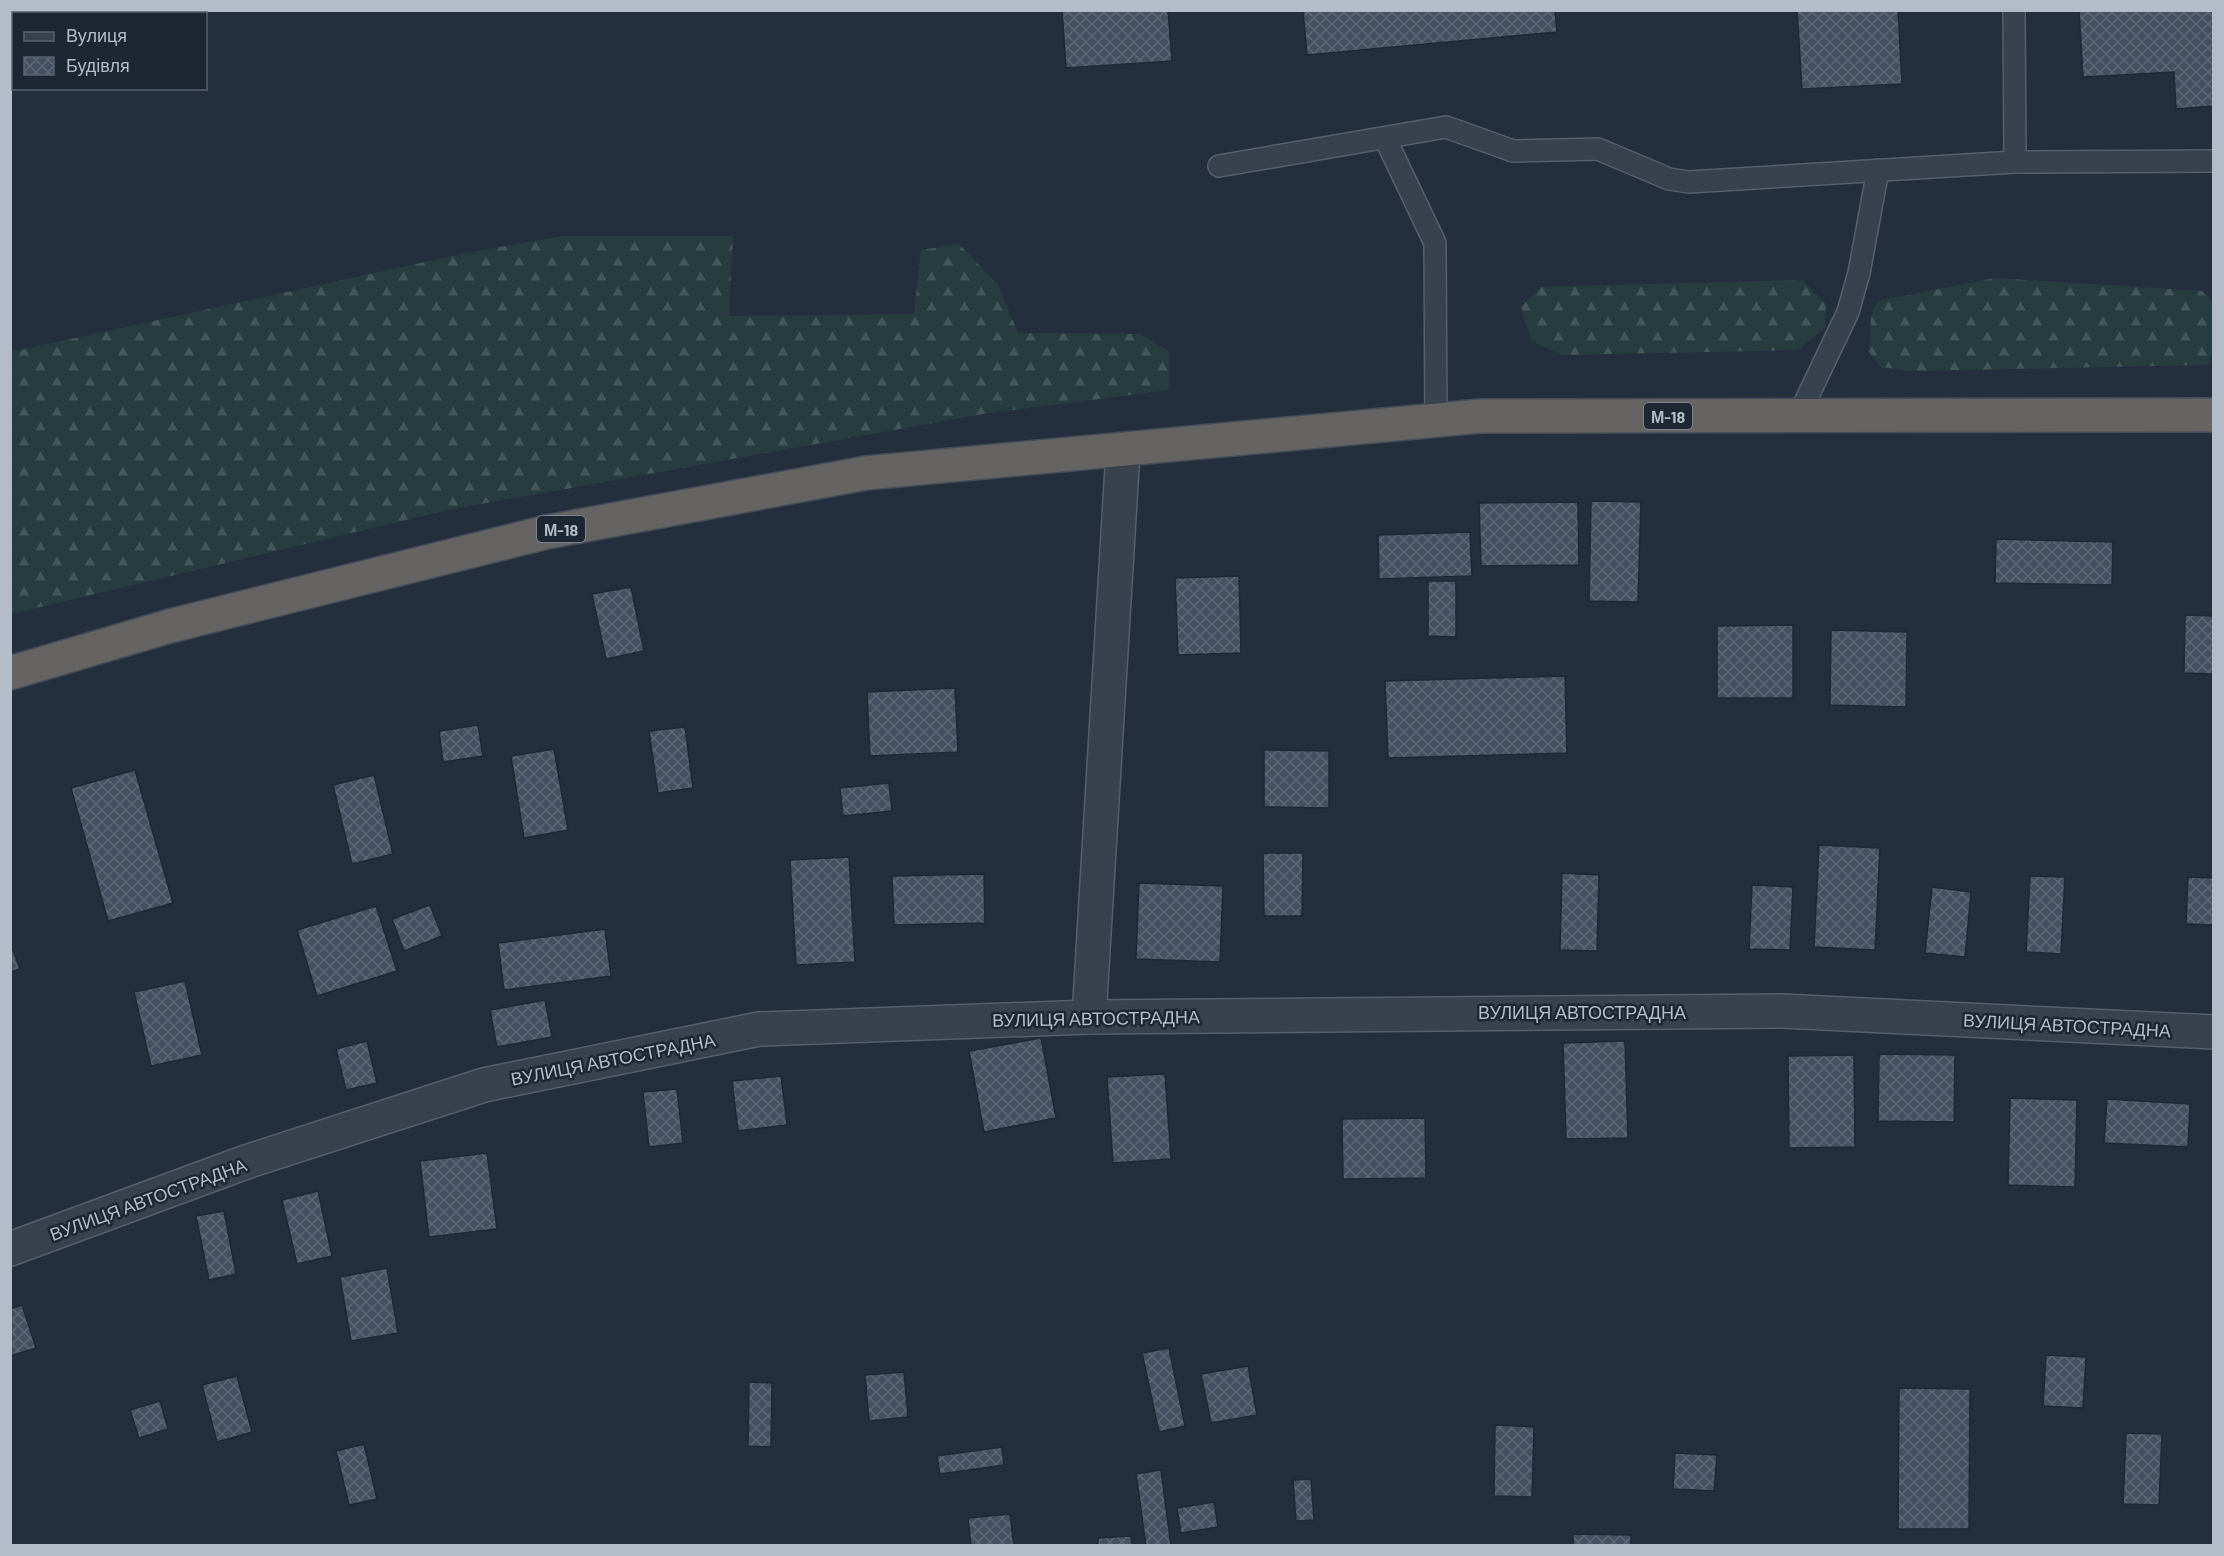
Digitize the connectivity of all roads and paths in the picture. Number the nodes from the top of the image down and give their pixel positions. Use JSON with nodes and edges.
{"nodes":[{"id":1,"x":2014,"y":10,"type":"edge"},
{"id":2,"x":1385,"y":138,"type":"junction"},
{"id":3,"x":2214,"y":161,"type":"edge"},
{"id":4,"x":2015,"y":162,"type":"junction"},
{"id":5,"x":1218,"y":166,"type":"dead end"},
{"id":6,"x":1878,"y":170,"type":"junction"},
{"id":7,"x":2214,"y":415,"type":"edge"},
{"id":8,"x":1798,"y":417,"type":"junction"},
{"id":9,"x":1437,"y":420,"type":"junction"},
{"id":10,"x":1123,"y":450,"type":"junction"},
{"id":11,"x":10,"y":673,"type":"edge"},
{"id":12,"x":1089,"y":1017,"type":"junction"},
{"id":13,"x":2214,"y":1032,"type":"edge"},
{"id":14,"x":10,"y":1249,"type":"edge"}],
"edges":[{"from":1,"to":4,"type":"lane"},
{"from":2,"to":5,"type":"lane"},
{"from":2,"to":6,"type":"lane"},
{"from":2,"to":9,"type":"lane"},
{"from":3,"to":4,"type":"lane"},
{"from":4,"to":6,"type":"lane"},
{"from":6,"to":8,"type":"lane"},
{"from":7,"to":8,"type":"highway","number":"М-18"},
{"from":8,"to":9,"type":"highway","number":"М-18"},
{"from":9,"to":10,"type":"highway","number":"М-18"},
{"from":10,"to":11,"type":"highway","number":"М-18"},
{"from":10,"to":12,"type":"street"},
{"from":12,"to":13,"type":"street","name":"ВУЛИЦЯ АВТОСТРАДНА"},
{"from":12,"to":14,"type":"street","name":"ВУЛИЦЯ АВТОСТРАДНА"}]}
